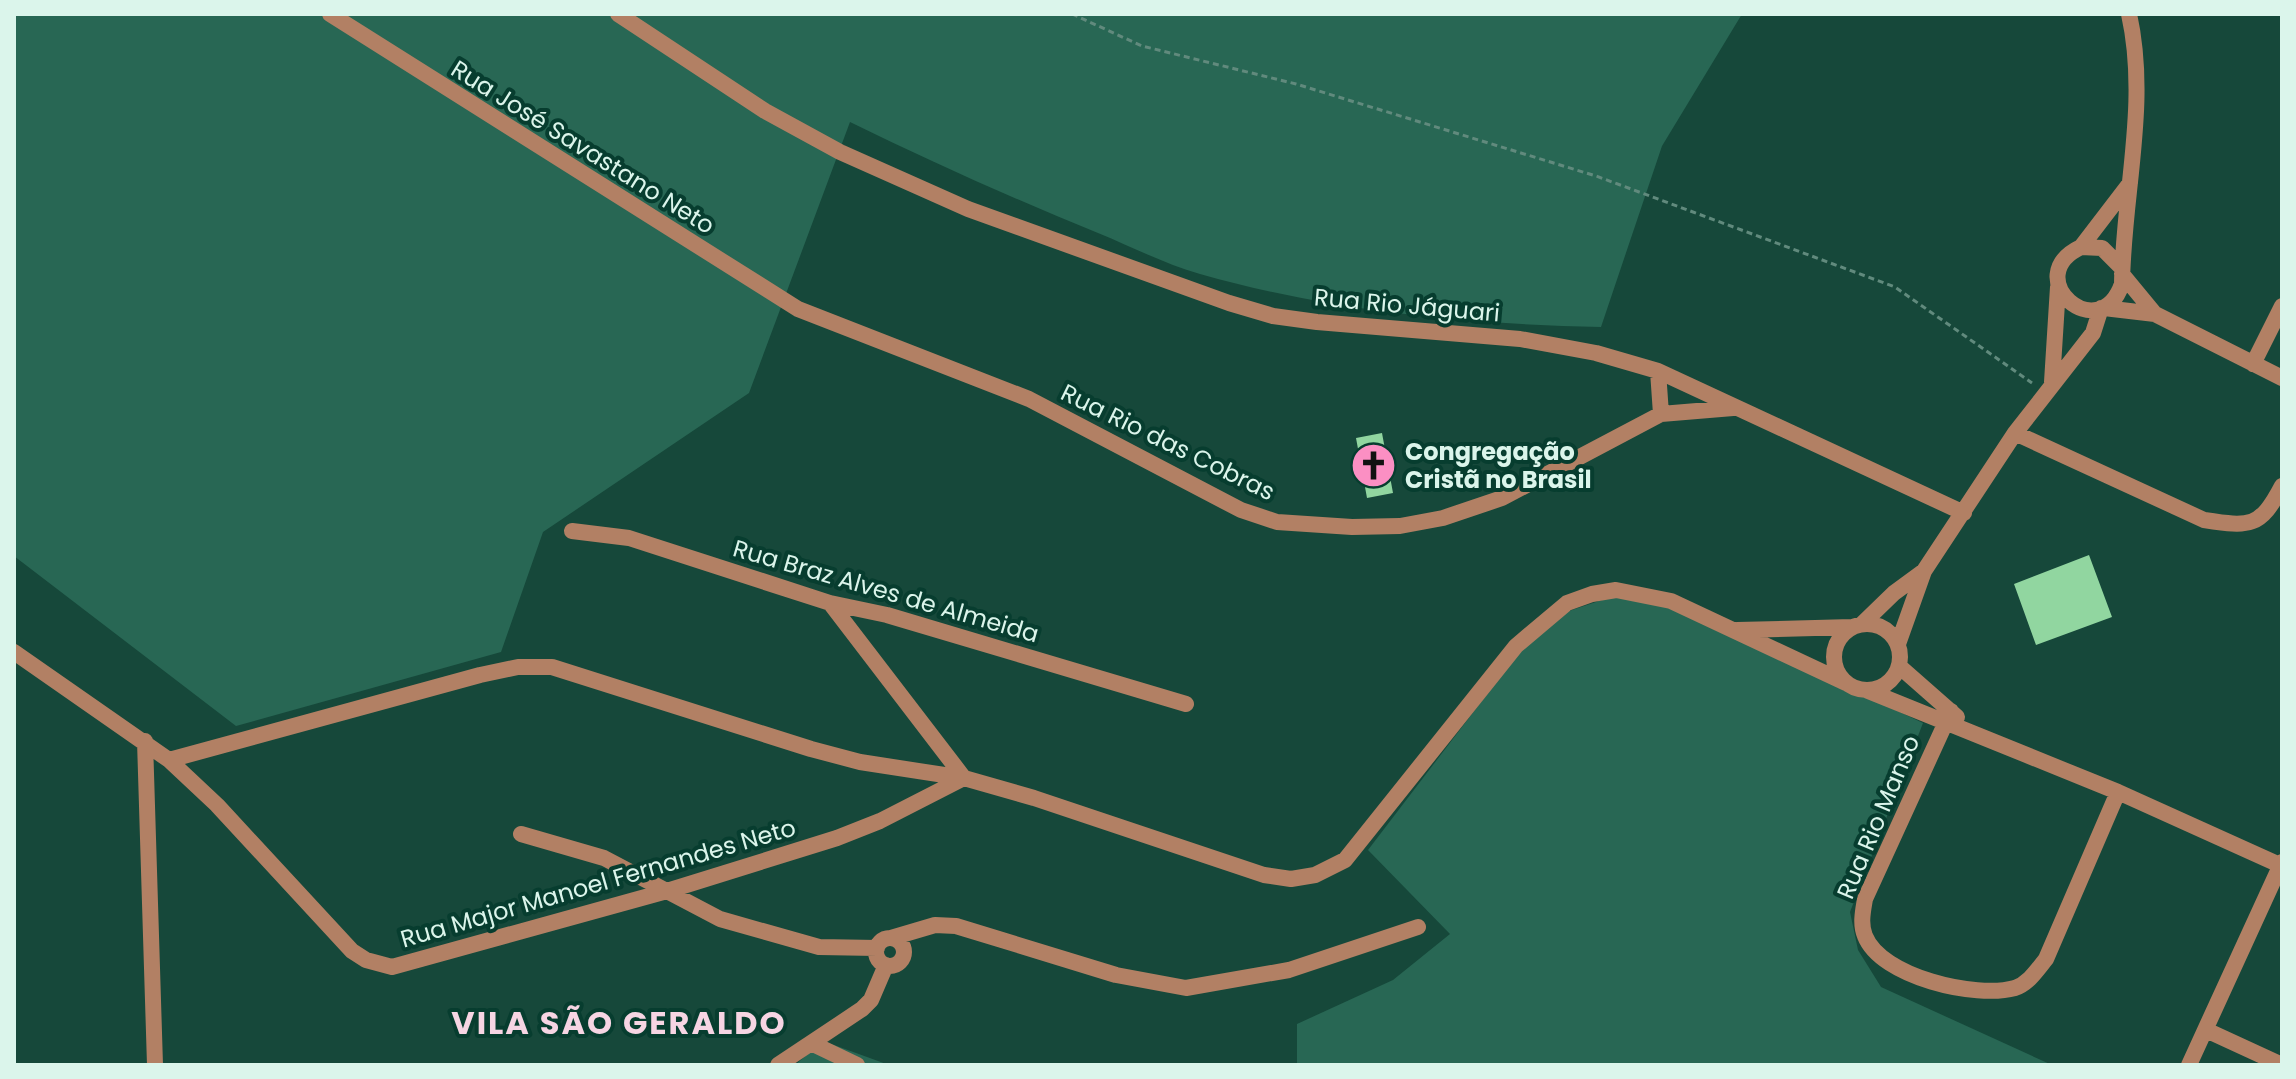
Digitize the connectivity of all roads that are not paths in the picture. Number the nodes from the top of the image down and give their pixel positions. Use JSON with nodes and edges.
{"nodes":[{"id":1,"x":330,"y":14,"type":"edge"},
{"id":2,"x":618,"y":14,"type":"edge"},
{"id":3,"x":2129,"y":14,"type":"edge"},
{"id":4,"x":2131,"y":182,"type":"junction"},
{"id":5,"x":2081,"y":247,"type":"junction"},
{"id":6,"x":2121,"y":270,"type":"junction"},
{"id":7,"x":2058,"y":284,"type":"junction"},
{"id":8,"x":2282,"y":306,"type":"edge"},
{"id":9,"x":2102,"y":308,"type":"junction"},
{"id":10,"x":2155,"y":314,"type":"junction"},
{"id":11,"x":813,"y":316,"type":"joint"},
{"id":12,"x":2253,"y":364,"type":"junction"},
{"id":13,"x":1658,"y":371,"type":"junction"},
{"id":14,"x":2282,"y":378,"type":"edge"},
{"id":15,"x":2048,"y":387,"type":"junction"},
{"id":16,"x":1733,"y":408,"type":"junction"},
{"id":17,"x":1661,"y":414,"type":"junction"},
{"id":18,"x":2015,"y":433,"type":"junction"},
{"id":19,"x":2282,"y":486,"type":"edge"},
{"id":20,"x":1964,"y":513,"type":"junction"},
{"id":21,"x":572,"y":531,"type":"dead end"},
{"id":22,"x":1924,"y":571,"type":"junction"},
{"id":23,"x":830,"y":603,"type":"junction"},
{"id":24,"x":1857,"y":625,"type":"junction"},
{"id":25,"x":1737,"y":630,"type":"junction"},
{"id":26,"x":1898,"y":644,"type":"junction"},
{"id":27,"x":14,"y":652,"type":"edge"},
{"id":28,"x":1899,"y":666,"type":"junction"},
{"id":29,"x":1846,"y":683,"type":"junction"},
{"id":30,"x":1866,"y":690,"type":"junction"},
{"id":31,"x":1186,"y":704,"type":"dead end"},
{"id":32,"x":1948,"y":717,"type":"junction"},
{"id":33,"x":145,"y":741,"type":"junction"},
{"id":34,"x":169,"y":760,"type":"junction"},
{"id":35,"x":964,"y":778,"type":"junction"},
{"id":36,"x":2118,"y":792,"type":"junction"},
{"id":37,"x":521,"y":834,"type":"dead end"},
{"id":38,"x":2282,"y":864,"type":"edge"},
{"id":39,"x":667,"y":891,"type":"junction"},
{"id":40,"x":927,"y":927,"type":"junction"},
{"id":41,"x":1418,"y":927,"type":"dead end"},
{"id":42,"x":884,"y":943,"type":"junction"},
{"id":43,"x":904,"y":952,"type":"junction"},
{"id":44,"x":886,"y":965,"type":"junction"},
{"id":45,"x":2206,"y":1030,"type":"junction"},
{"id":46,"x":811,"y":1043,"type":"junction"},
{"id":47,"x":155,"y":1065,"type":"edge"},
{"id":48,"x":778,"y":1065,"type":"edge"},
{"id":49,"x":857,"y":1065,"type":"edge"},
{"id":50,"x":2189,"y":1065,"type":"edge"},
{"id":51,"x":2282,"y":1065,"type":"edge"}],
"edges":[{"from":1,"to":11,"type":"street","name":"Rua José Savastano Neto"},
{"from":2,"to":13,"type":"street","name":"Rua Rio Jáguari"},
{"from":3,"to":4,"type":"street"},
{"from":4,"to":5,"type":"street"},
{"from":4,"to":6,"type":"street"},
{"from":5,"to":6,"type":"street"},
{"from":5,"to":7,"type":"street"},
{"from":6,"to":9,"type":"street"},
{"from":6,"to":10,"type":"street"},
{"from":7,"to":9,"type":"street"},
{"from":7,"to":15,"type":"street"},
{"from":8,"to":12,"type":"street"},
{"from":9,"to":10,"type":"street"},
{"from":9,"to":15,"type":"street"},
{"from":10,"to":12,"type":"street"},
{"from":11,"to":17,"type":"street","name":"Rua Rio das Cobras"},
{"from":12,"to":14,"type":"street"},
{"from":13,"to":16,"type":"street","name":"Rua Rio Jáguari"},
{"from":13,"to":17,"type":"street"},
{"from":15,"to":18,"type":"street"},
{"from":16,"to":17,"type":"street","name":"Rua Rio das Cobras"},
{"from":16,"to":20,"type":"street","name":"Rua Rio Jáguari"},
{"from":18,"to":19,"type":"street"},
{"from":18,"to":20,"type":"street"},
{"from":20,"to":22,"type":"street"},
{"from":21,"to":23,"type":"street","name":"Rua Braz Alves de Almeida"},
{"from":22,"to":24,"type":"street"},
{"from":22,"to":26,"type":"street"},
{"from":23,"to":31,"type":"street","name":"Rua Braz Alves de Almeida"},
{"from":23,"to":35,"type":"street"},
{"from":24,"to":25,"type":"street"},
{"from":24,"to":26,"type":"street"},
{"from":24,"to":29,"type":"street"},
{"from":25,"to":29,"type":"street"},
{"from":25,"to":35,"type":"street"},
{"from":26,"to":28,"type":"street"},
{"from":27,"to":33,"type":"street","name":"Rua Major Manoel Fernandes Neto"},
{"from":28,"to":30,"type":"street"},
{"from":28,"to":32,"type":"street"},
{"from":29,"to":30,"type":"street"},
{"from":30,"to":32,"type":"street"},
{"from":32,"to":36,"type":"street"},
{"from":32,"to":36,"type":"street","name":"Rua Rio Manso"},
{"from":33,"to":34,"type":"street","name":"Rua Major Manoel Fernandes Neto"},
{"from":33,"to":47,"type":"street"},
{"from":34,"to":35,"type":"street"},
{"from":34,"to":39,"type":"street","name":"Rua Major Manoel Fernandes Neto"},
{"from":35,"to":39,"type":"street","name":"Rua Major Manoel Fernandes Neto"},
{"from":36,"to":38,"type":"street"},
{"from":37,"to":39,"type":"street"},
{"from":38,"to":45,"type":"street"},
{"from":39,"to":42,"type":"street"},
{"from":40,"to":41,"type":"street"},
{"from":40,"to":42,"type":"street"},
{"from":40,"to":43,"type":"street"},
{"from":42,"to":43,"type":"street"},
{"from":42,"to":44,"type":"street"},
{"from":43,"to":44,"type":"street"},
{"from":44,"to":46,"type":"street"},
{"from":45,"to":50,"type":"street"},
{"from":45,"to":51,"type":"street"},
{"from":46,"to":48,"type":"street"},
{"from":46,"to":49,"type":"street"}]}
